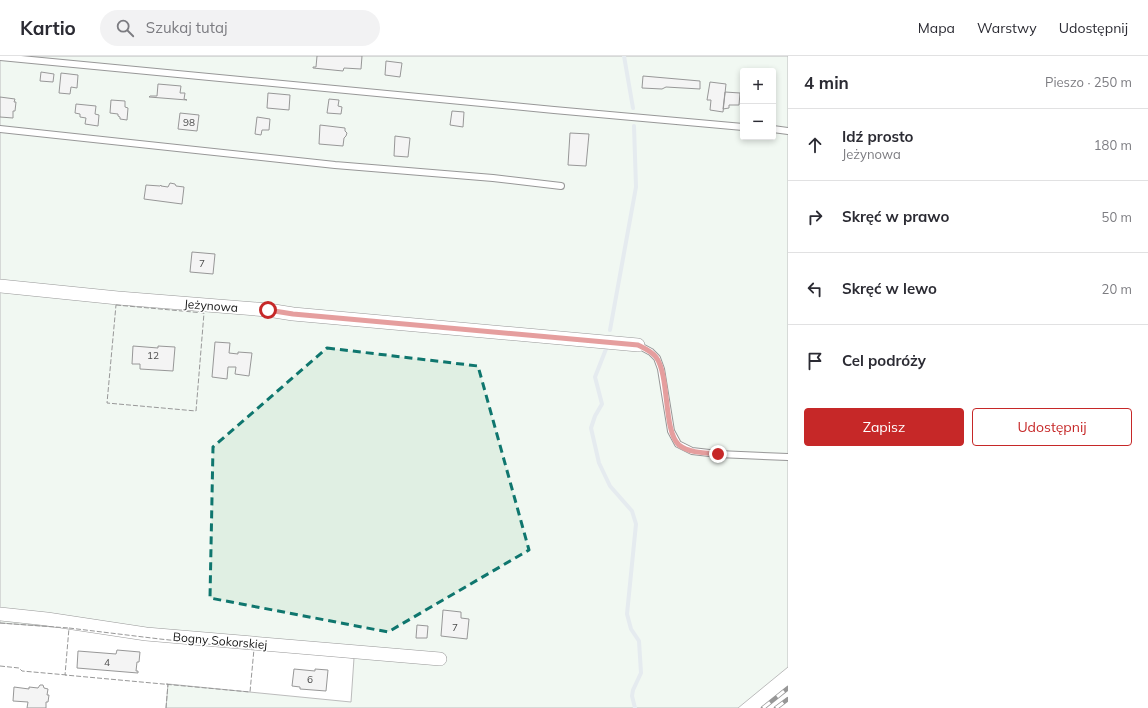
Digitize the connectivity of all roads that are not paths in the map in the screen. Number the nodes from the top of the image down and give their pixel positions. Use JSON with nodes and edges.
{"nodes":[{"id":1,"x":0,"y":57,"type":"edge"},
{"id":2,"x":740,"y":127,"type":"edge"},
{"id":3,"x":0,"y":129,"type":"edge"},
{"id":4,"x":776,"y":129,"type":"edge"},
{"id":5,"x":788,"y":131,"type":"edge"},
{"id":6,"x":561,"y":186,"type":"dead end"},
{"id":7,"x":0,"y":286,"type":"edge"},
{"id":8,"x":638,"y":345,"type":"joint"},
{"id":9,"x":788,"y":457,"type":"edge"},
{"id":10,"x":0,"y":614,"type":"edge"},
{"id":11,"x":440,"y":659,"type":"dead end"}],
"edges":[{"from":1,"to":2,"type":"lane"},
{"from":3,"to":6,"type":"lane"},
{"from":4,"to":5,"type":"lane"},
{"from":7,"to":8,"type":"street","name":"Jeżynowa"},
{"from":8,"to":9,"type":"lane"},
{"from":10,"to":11,"type":"street","name":"Bogny Sokorskiej"}]}
